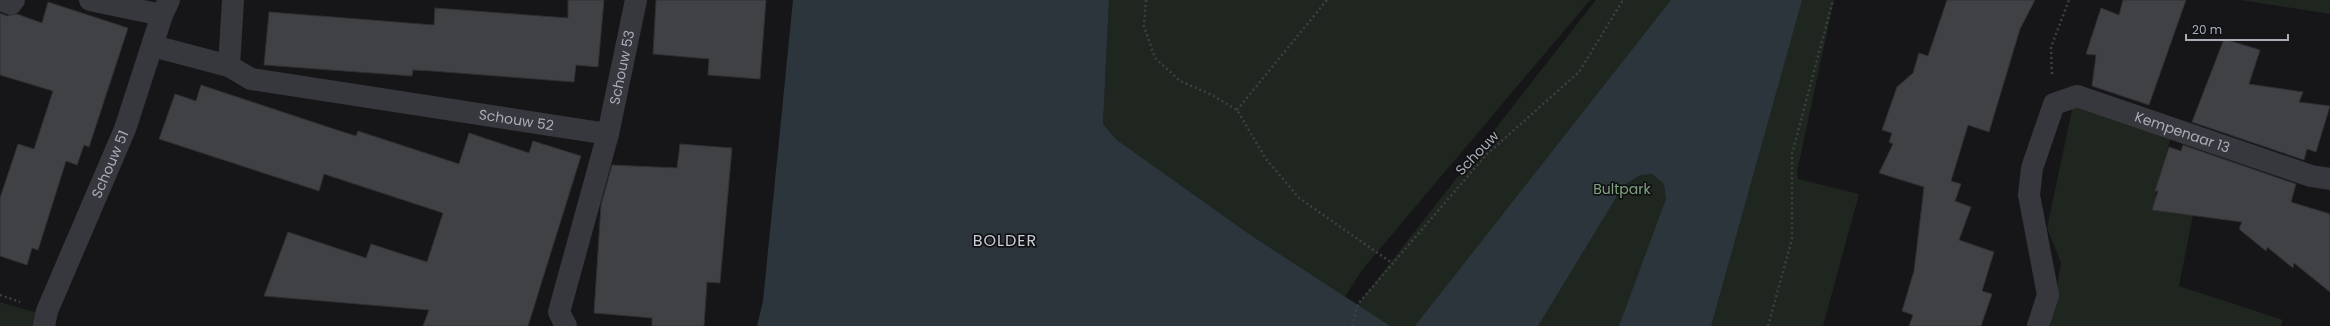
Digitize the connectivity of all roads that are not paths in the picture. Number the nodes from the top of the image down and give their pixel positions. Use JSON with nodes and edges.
{"nodes":[{"id":1,"x":1,"y":0,"type":"edge"},
{"id":2,"x":14,"y":0,"type":"edge"},
{"id":3,"x":90,"y":0,"type":"edge"},
{"id":4,"x":233,"y":0,"type":"edge"},
{"id":5,"x":636,"y":0,"type":"edge"},
{"id":6,"x":166,"y":7,"type":"edge"},
{"id":7,"x":153,"y":46,"type":"junction"},
{"id":8,"x":229,"y":66,"type":"junction"},
{"id":9,"x":608,"y":134,"type":"junction"},
{"id":10,"x":2321,"y":177,"type":"edge"},
{"id":11,"x":44,"y":326,"type":"edge"},
{"id":12,"x":566,"y":326,"type":"edge"},
{"id":13,"x":2038,"y":326,"type":"edge"}],
"edges":[{"from":1,"to":2,"type":"street"},
{"from":3,"to":6,"type":"street"},
{"from":4,"to":8,"type":"street"},
{"from":5,"to":9,"type":"street","name":"Schouw 53"},
{"from":6,"to":7,"type":"street","name":"Schouw 51"},
{"from":7,"to":8,"type":"street","name":"Schouw 52"},
{"from":7,"to":11,"type":"street","name":"Schouw 51"},
{"from":8,"to":9,"type":"street","name":"Schouw 52"},
{"from":9,"to":12,"type":"street"},
{"from":10,"to":13,"type":"street","name":"Kempenaar 13"}]}
